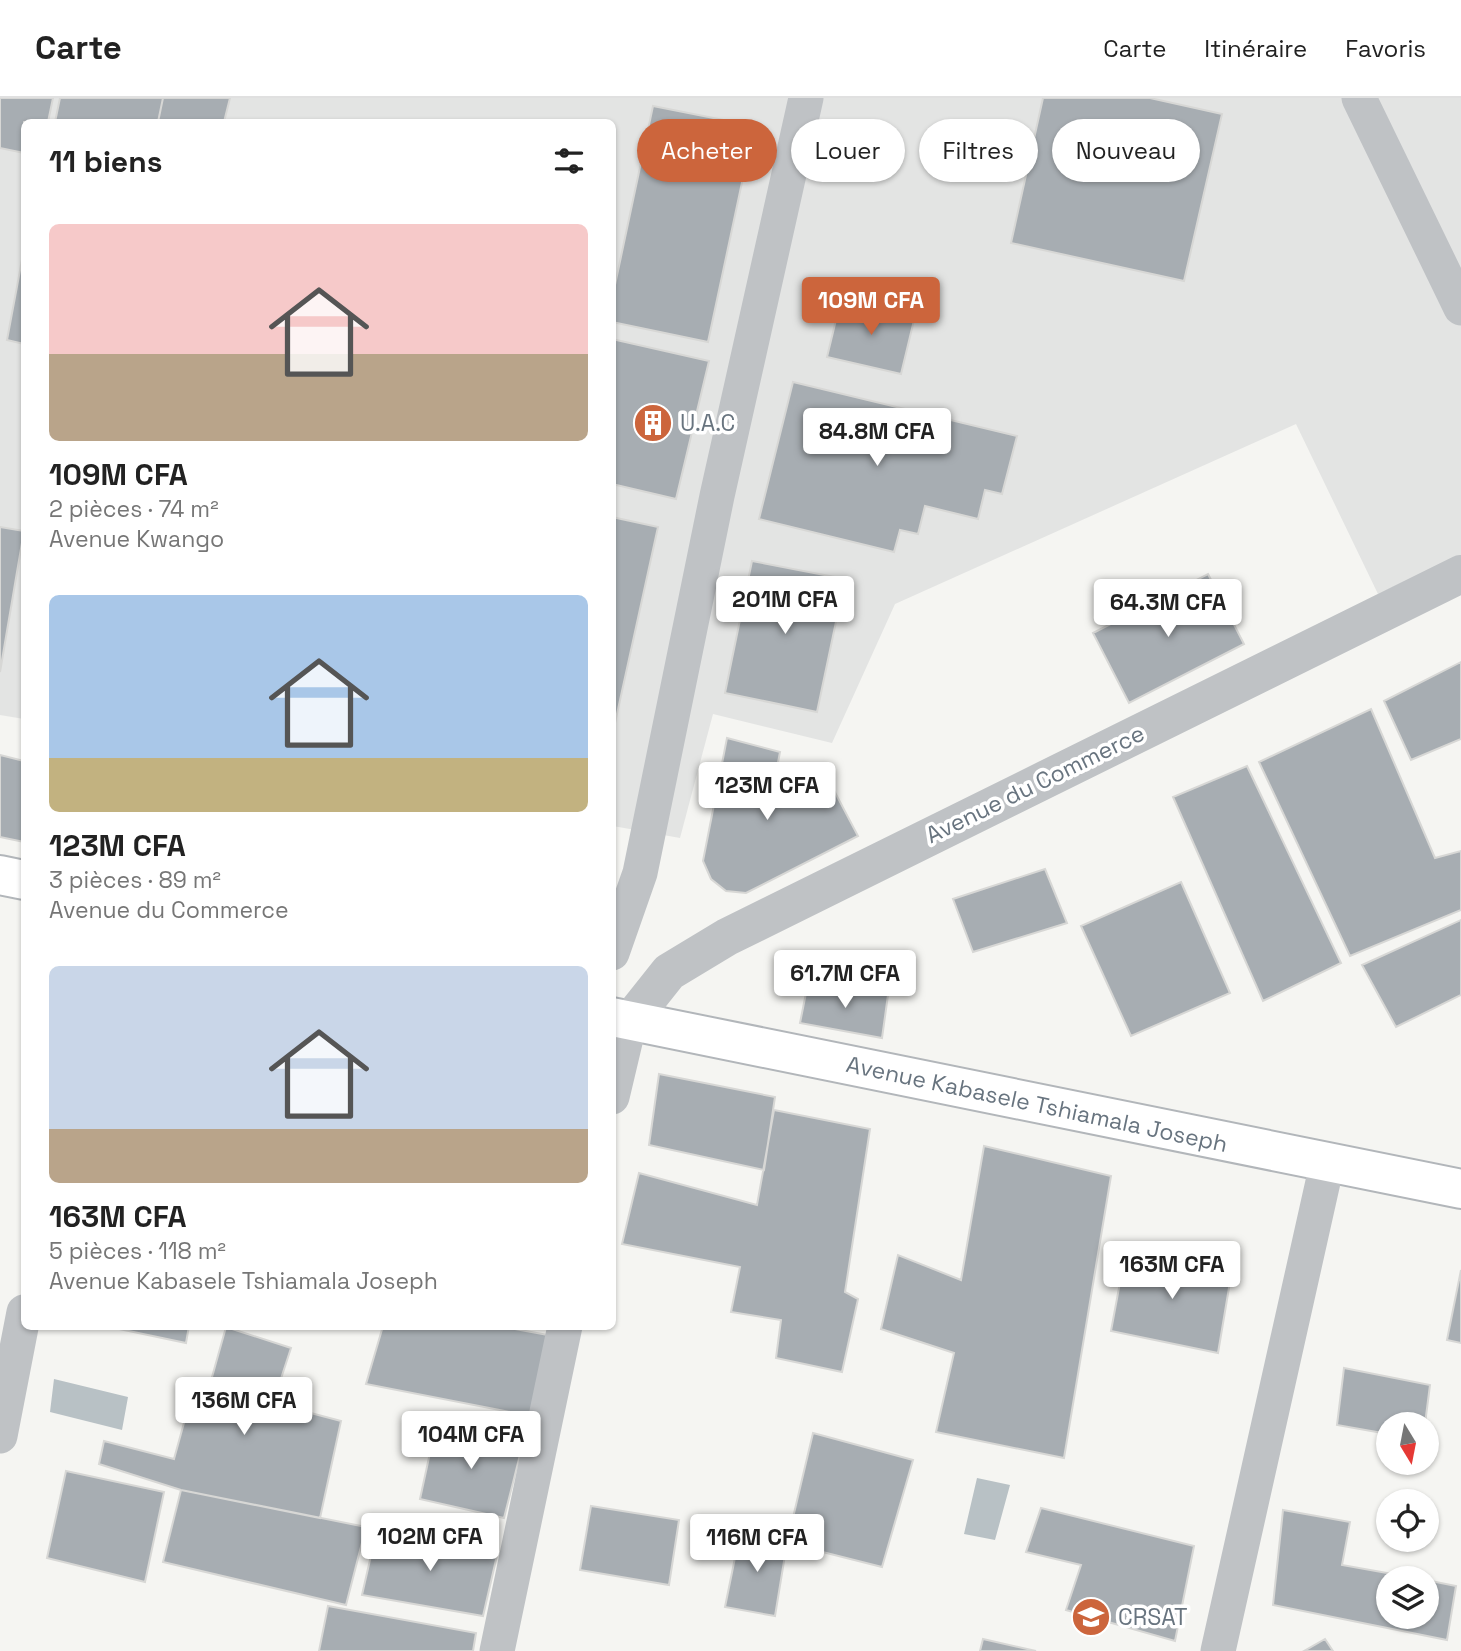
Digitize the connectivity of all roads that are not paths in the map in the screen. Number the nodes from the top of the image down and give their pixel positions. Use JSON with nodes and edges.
{"nodes":[{"id":1,"x":806,"y":98,"type":"edge"},
{"id":2,"x":1354,"y":99,"type":"edge"},
{"id":3,"x":1461,"y":308,"type":"edge"},
{"id":4,"x":1461,"y":574,"type":"edge"},
{"id":5,"x":0,"y":875,"type":"edge"},
{"id":6,"x":21,"y":879,"type":"edge"},
{"id":7,"x":616,"y":942,"type":"edge"},
{"id":8,"x":621,"y":1019,"type":"edge"},
{"id":9,"x":616,"y":1062,"type":"edge"},
{"id":10,"x":1327,"y":1164,"type":"junction"},
{"id":11,"x":1461,"y":1189,"type":"edge"},
{"id":12,"x":16,"y":1315,"type":"edge"},
{"id":13,"x":564,"y":1330,"type":"edge"},
{"id":14,"x":0,"y":1436,"type":"edge"},
{"id":15,"x":498,"y":1651,"type":"edge"},
{"id":16,"x":1219,"y":1651,"type":"edge"}],
"edges":[{"from":1,"to":7,"type":"street"},
{"from":2,"to":3,"type":"street"},
{"from":4,"to":8,"type":"street","name":"Avenue du Commerce"},
{"from":5,"to":6,"type":"main road"},
{"from":8,"to":9,"type":"street"},
{"from":8,"to":10,"type":"main road","name":"Avenue Kabasele Tshiamala Joseph"},
{"from":10,"to":11,"type":"main road","name":"Avenue Kabasele Tshiamala Joseph"},
{"from":10,"to":16,"type":"street"},
{"from":12,"to":14,"type":"street"},
{"from":13,"to":15,"type":"street"}]}
